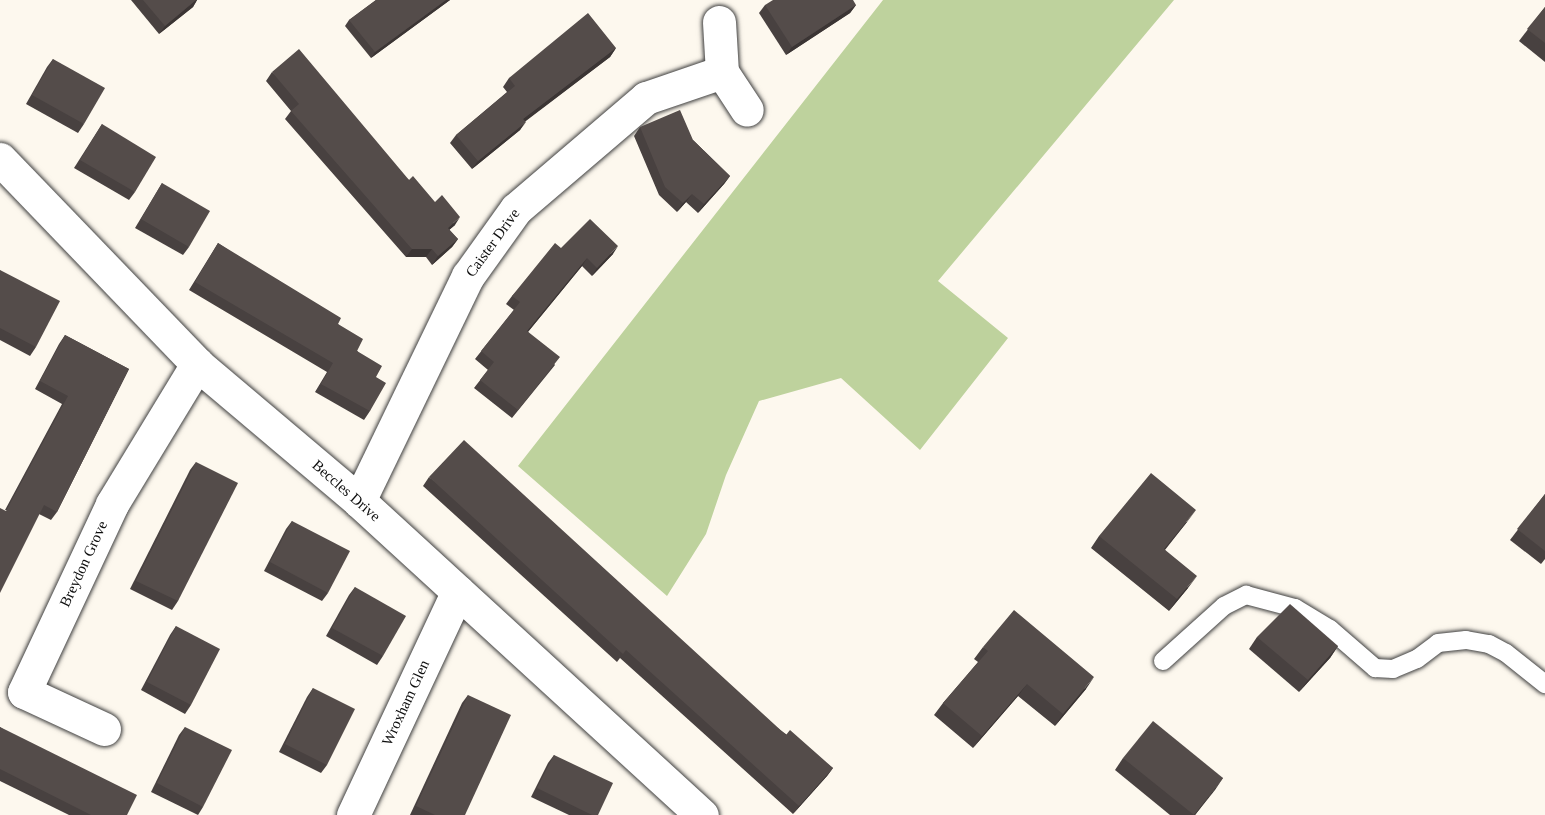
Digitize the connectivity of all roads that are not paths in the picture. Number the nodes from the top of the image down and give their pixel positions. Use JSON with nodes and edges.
{"nodes":[{"id":1,"x":719,"y":22,"type":"dead end"},
{"id":2,"x":722,"y":72,"type":"junction"},
{"id":3,"x":747,"y":110,"type":"dead end"},
{"id":4,"x":0,"y":159,"type":"edge"},
{"id":5,"x":197,"y":364,"type":"junction"},
{"id":6,"x":359,"y":501,"type":"junction"},
{"id":7,"x":458,"y":591,"type":"junction"},
{"id":8,"x":1163,"y":662,"type":"dead end"},
{"id":9,"x":1545,"y":684,"type":"edge"},
{"id":10,"x":104,"y":729,"type":"dead end"},
{"id":11,"x":353,"y":815,"type":"edge"},
{"id":12,"x":702,"y":815,"type":"edge"}],
"edges":[{"from":1,"to":2,"type":"street"},
{"from":2,"to":3,"type":"street"},
{"from":2,"to":6,"type":"street","name":"Caister Drive"},
{"from":4,"to":5,"type":"street","name":"Beccles Drive"},
{"from":5,"to":6,"type":"street","name":"Beccles Drive"},
{"from":5,"to":10,"type":"street","name":"Breydon Grove"},
{"from":6,"to":7,"type":"street","name":"Beccles Drive"},
{"from":7,"to":11,"type":"street","name":"Wroxham Glen"},
{"from":7,"to":12,"type":"street","name":"Beccles Drive"},
{"from":8,"to":9,"type":"lane"}]}
